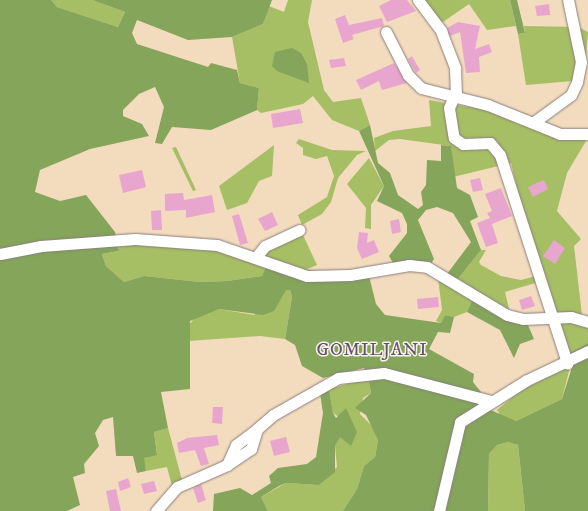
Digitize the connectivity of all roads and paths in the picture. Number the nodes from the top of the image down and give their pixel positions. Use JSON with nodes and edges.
{"nodes":[{"id":1,"x":418,"y":0,"type":"edge"},
{"id":2,"x":568,"y":0,"type":"edge"},
{"id":3,"x":386,"y":32,"type":"dead end"},
{"id":4,"x":454,"y":96,"type":"junction"},
{"id":5,"x":534,"y":122,"type":"junction"},
{"id":6,"x":588,"y":134,"type":"edge"},
{"id":7,"x":300,"y":230,"type":"dead end"},
{"id":8,"x":0,"y":254,"type":"edge"},
{"id":9,"x":256,"y":257,"type":"junction"},
{"id":10,"x":553,"y":316,"type":"junction"},
{"id":11,"x":588,"y":322,"type":"edge"},
{"id":12,"x":588,"y":351,"type":"edge"},
{"id":13,"x":567,"y":362,"type":"junction"},
{"id":14,"x":491,"y":401,"type":"junction"},
{"id":15,"x":156,"y":511,"type":"edge"},
{"id":16,"x":439,"y":511,"type":"edge"}],
"edges":[{"from":1,"to":4,"type":"street"},
{"from":2,"to":5,"type":"street"},
{"from":3,"to":4,"type":"street"},
{"from":4,"to":5,"type":"street"},
{"from":4,"to":10,"type":"street"},
{"from":5,"to":6,"type":"street"},
{"from":7,"to":9,"type":"street"},
{"from":8,"to":9,"type":"street"},
{"from":9,"to":10,"type":"street"},
{"from":10,"to":11,"type":"street"},
{"from":10,"to":13,"type":"street"},
{"from":12,"to":13,"type":"street"},
{"from":13,"to":14,"type":"street"},
{"from":14,"to":15,"type":"street"},
{"from":14,"to":16,"type":"street"}]}
